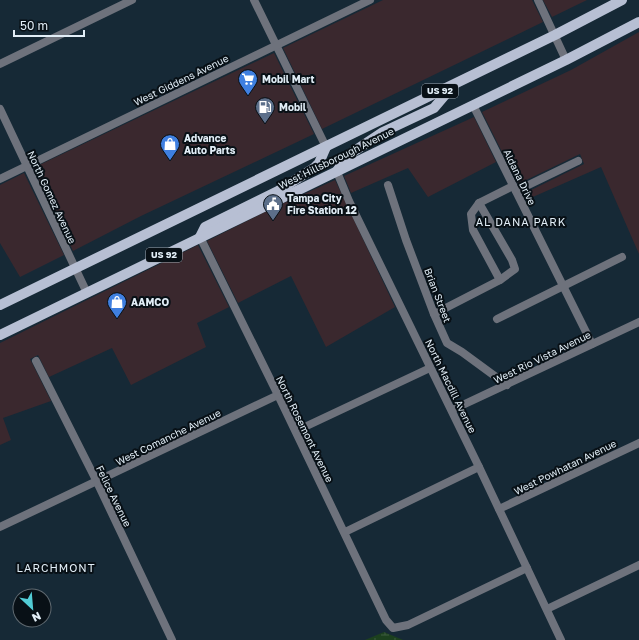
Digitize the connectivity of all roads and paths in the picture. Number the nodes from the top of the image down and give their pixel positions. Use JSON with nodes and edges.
{"nodes":[{"id":1,"x":132,"y":0,"type":"edge"},
{"id":2,"x":254,"y":0,"type":"edge"},
{"id":3,"x":370,"y":0,"type":"edge"},
{"id":4,"x":538,"y":0,"type":"edge"},
{"id":5,"x":622,"y":0,"type":"edge"},
{"id":6,"x":639,"y":22,"type":"edge"},
{"id":7,"x":555,"y":35,"type":"junction"},
{"id":8,"x":276,"y":46,"type":"junction"},
{"id":9,"x":566,"y":60,"type":"junction"},
{"id":10,"x":0,"y":64,"type":"edge"},
{"id":11,"x":453,"y":84,"type":"junction"},
{"id":12,"x":473,"y":105,"type":"junction"},
{"id":13,"x":0,"y":109,"type":"edge"},
{"id":14,"x":326,"y":147,"type":"junction"},
{"id":15,"x":578,"y":161,"type":"dead end"},
{"id":16,"x":26,"y":166,"type":"junction"},
{"id":17,"x":337,"y":172,"type":"junction"},
{"id":18,"x":0,"y":179,"type":"edge"},
{"id":19,"x":388,"y":185,"type":"dead end"},
{"id":20,"x":514,"y":188,"type":"junction"},
{"id":21,"x":479,"y":203,"type":"junction"},
{"id":22,"x":200,"y":237,"type":"junction"},
{"id":23,"x":622,"y":257,"type":"dead end"},
{"id":24,"x":75,"y":268,"type":"junction"},
{"id":25,"x":500,"y":280,"type":"junction"},
{"id":26,"x":563,"y":286,"type":"junction"},
{"id":27,"x":87,"y":293,"type":"junction"},
{"id":28,"x":0,"y":304,"type":"edge"},
{"id":29,"x":434,"y":314,"type":"junction"},
{"id":30,"x":497,"y":319,"type":"dead end"},
{"id":31,"x":639,"y":322,"type":"edge"},
{"id":32,"x":0,"y":335,"type":"edge"},
{"id":33,"x":592,"y":344,"type":"junction"},
{"id":34,"x":36,"y":361,"type":"dead end"},
{"id":35,"x":430,"y":368,"type":"junction"},
{"id":36,"x":507,"y":385,"type":"junction"},
{"id":37,"x":278,"y":395,"type":"junction"},
{"id":38,"x":452,"y":410,"type":"junction"},
{"id":39,"x":296,"y":431,"type":"junction"},
{"id":40,"x":639,"y":443,"type":"edge"},
{"id":41,"x":479,"y":467,"type":"junction"},
{"id":42,"x":97,"y":482,"type":"junction"},
{"id":43,"x":499,"y":509,"type":"junction"},
{"id":44,"x":0,"y":527,"type":"edge"},
{"id":45,"x":345,"y":532,"type":"junction"},
{"id":46,"x":639,"y":565,"type":"edge"},
{"id":47,"x":527,"y":568,"type":"junction"},
{"id":48,"x":547,"y":609,"type":"junction"},
{"id":49,"x":172,"y":640,"type":"edge"},
{"id":50,"x":561,"y":640,"type":"edge"}],
"edges":[{"from":1,"to":10,"type":"street"},
{"from":2,"to":8,"type":"street"},
{"from":3,"to":8,"type":"street","name":"West Giddens Avenue"},
{"from":4,"to":7,"type":"street"},
{"from":5,"to":7,"type":"main road","name":"West Hillsborough Avenue","number":"US 92"},
{"from":6,"to":9,"type":"main road","name":"West Hillsborough Avenue","number":"US 92"},
{"from":7,"to":9,"type":"street"},
{"from":7,"to":11,"type":"main road","name":"West Hillsborough Avenue","number":"US 92"},
{"from":8,"to":14,"type":"street"},
{"from":8,"to":16,"type":"street","name":"West Giddens Avenue"},
{"from":9,"to":12,"type":"main road","name":"West Hillsborough Avenue","number":"US 92"},
{"from":11,"to":14,"type":"main road","name":"West Hillsborough Avenue","number":"US 92"},
{"from":11,"to":17,"type":"main road"},
{"from":12,"to":17,"type":"main road","name":"West Hillsborough Avenue","number":"US 92"},
{"from":12,"to":20,"type":"street","name":"Aldana Drive"},
{"from":13,"to":16,"type":"street","name":"North Gomez Avenue"},
{"from":14,"to":22,"type":"main road"},
{"from":14,"to":24,"type":"main road","name":"West Hillsborough Avenue","number":"US 92"},
{"from":15,"to":20,"type":"street"},
{"from":16,"to":18,"type":"street","name":"West Giddens Avenue"},
{"from":16,"to":24,"type":"street","name":"North Gomez Avenue"},
{"from":17,"to":22,"type":"main road","name":"West Hillsborough Avenue","number":"US 92"},
{"from":17,"to":35,"type":"street","name":"North Macdill Avenue"},
{"from":19,"to":29,"type":"street","name":"Brian Street"},
{"from":20,"to":21,"type":"street"},
{"from":20,"to":26,"type":"street","name":"Aldana Drive"},
{"from":21,"to":25,"type":"street"},
{"from":21,"to":25,"type":"street"},
{"from":22,"to":27,"type":"main road","name":"West Hillsborough Avenue","number":"US 92"},
{"from":22,"to":37,"type":"street","name":"North Rosemont Avenue"},
{"from":23,"to":26,"type":"street"},
{"from":24,"to":27,"type":"street","name":"North Gomez Avenue"},
{"from":24,"to":28,"type":"main road","name":"West Hillsborough Avenue","number":"US 92"},
{"from":25,"to":29,"type":"street"},
{"from":26,"to":30,"type":"street"},
{"from":26,"to":33,"type":"street","name":"Aldana Drive"},
{"from":27,"to":32,"type":"main road","name":"West Hillsborough Avenue","number":"US 92"},
{"from":29,"to":36,"type":"street","name":"Brian Street"},
{"from":31,"to":33,"type":"street","name":"West Rio Vista Avenue"},
{"from":33,"to":36,"type":"street","name":"West Rio Vista Avenue"},
{"from":34,"to":42,"type":"street","name":"Felice Avenue"},
{"from":35,"to":38,"type":"street","name":"North Macdill Avenue"},
{"from":35,"to":39,"type":"street"},
{"from":36,"to":38,"type":"street","name":"West Rio Vista Avenue"},
{"from":37,"to":39,"type":"street","name":"North Rosemont Avenue"},
{"from":37,"to":42,"type":"street","name":"West Comanche Avenue"},
{"from":38,"to":41,"type":"street","name":"North Macdill Avenue"},
{"from":39,"to":45,"type":"street","name":"North Rosemont Avenue"},
{"from":40,"to":43,"type":"street","name":"West Powhatan Avenue"},
{"from":41,"to":43,"type":"street","name":"North Macdill Avenue"},
{"from":41,"to":45,"type":"street"},
{"from":42,"to":44,"type":"street","name":"West Comanche Avenue"},
{"from":42,"to":49,"type":"street","name":"Felice Avenue"},
{"from":43,"to":47,"type":"street","name":"North Macdill Avenue"},
{"from":45,"to":47,"type":"street","name":"North Rosemont Avenue"},
{"from":46,"to":48,"type":"street"},
{"from":47,"to":48,"type":"street","name":"North Macdill Avenue"},
{"from":48,"to":50,"type":"street","name":"North Macdill Avenue"}]}
